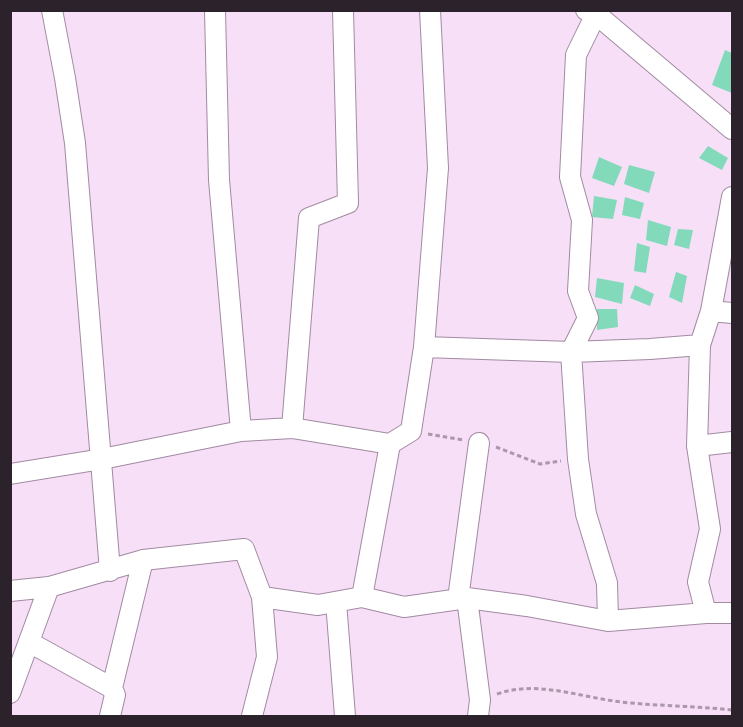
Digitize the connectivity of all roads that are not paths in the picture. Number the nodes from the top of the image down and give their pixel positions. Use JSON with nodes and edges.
{"nodes":[{"id":1,"x":52,"y":10,"type":"edge"},
{"id":2,"x":215,"y":10,"type":"edge"},
{"id":3,"x":343,"y":10,"type":"edge"},
{"id":4,"x":430,"y":10,"type":"edge"},
{"id":5,"x":594,"y":12,"type":"edge"},
{"id":6,"x":732,"y":129,"type":"edge"},
{"id":7,"x":732,"y":197,"type":"edge"},
{"id":8,"x":711,"y":311,"type":"junction"},
{"id":9,"x":732,"y":313,"type":"edge"},
{"id":10,"x":700,"y":345,"type":"junction"},
{"id":11,"x":424,"y":347,"type":"junction"},
{"id":12,"x":571,"y":352,"type":"junction"},
{"id":13,"x":292,"y":428,"type":"junction"},
{"id":14,"x":241,"y":431,"type":"junction"},
{"id":15,"x":732,"y":442,"type":"edge"},
{"id":16,"x":479,"y":443,"type":"dead end"},
{"id":17,"x":390,"y":444,"type":"junction"},
{"id":18,"x":697,"y":446,"type":"junction"},
{"id":19,"x":102,"y":459,"type":"junction"},
{"id":20,"x":10,"y":474,"type":"edge"},
{"id":21,"x":144,"y":561,"type":"junction"},
{"id":22,"x":110,"y":571,"type":"junction"},
{"id":23,"x":49,"y":587,"type":"junction"},
{"id":24,"x":10,"y":591,"type":"edge"},
{"id":25,"x":262,"y":597,"type":"junction"},
{"id":26,"x":362,"y":597,"type":"junction"},
{"id":27,"x":463,"y":599,"type":"junction"},
{"id":28,"x":336,"y":602,"type":"junction"},
{"id":29,"x":705,"y":613,"type":"junction"},
{"id":30,"x":732,"y":614,"type":"edge"},
{"id":31,"x":608,"y":621,"type":"junction"},
{"id":32,"x":29,"y":642,"type":"junction"},
{"id":33,"x":112,"y":688,"type":"junction"},
{"id":34,"x":10,"y":693,"type":"edge"},
{"id":35,"x":479,"y":708,"type":"edge"},
{"id":36,"x":110,"y":717,"type":"edge"},
{"id":37,"x":252,"y":717,"type":"edge"},
{"id":38,"x":345,"y":717,"type":"edge"}],
"edges":[{"from":1,"to":19,"type":"street"},
{"from":2,"to":14,"type":"street"},
{"from":3,"to":13,"type":"street"},
{"from":4,"to":11,"type":"street"},
{"from":5,"to":6,"type":"street"},
{"from":5,"to":12,"type":"street"},
{"from":7,"to":8,"type":"street"},
{"from":8,"to":9,"type":"street"},
{"from":8,"to":10,"type":"street"},
{"from":10,"to":12,"type":"street"},
{"from":10,"to":18,"type":"street"},
{"from":11,"to":12,"type":"street"},
{"from":11,"to":17,"type":"street"},
{"from":12,"to":31,"type":"street"},
{"from":13,"to":14,"type":"street"},
{"from":13,"to":17,"type":"street"},
{"from":14,"to":19,"type":"street"},
{"from":15,"to":18,"type":"street"},
{"from":16,"to":27,"type":"street"},
{"from":17,"to":26,"type":"street"},
{"from":18,"to":29,"type":"street"},
{"from":19,"to":20,"type":"street"},
{"from":19,"to":22,"type":"street"},
{"from":21,"to":22,"type":"street"},
{"from":21,"to":25,"type":"street"},
{"from":21,"to":33,"type":"street"},
{"from":22,"to":23,"type":"street"},
{"from":23,"to":24,"type":"street"},
{"from":23,"to":32,"type":"street"},
{"from":25,"to":28,"type":"street"},
{"from":25,"to":37,"type":"street"},
{"from":26,"to":27,"type":"street"},
{"from":26,"to":28,"type":"street"},
{"from":27,"to":31,"type":"street"},
{"from":27,"to":35,"type":"street"},
{"from":28,"to":38,"type":"street"},
{"from":29,"to":30,"type":"street"},
{"from":29,"to":31,"type":"street"},
{"from":32,"to":33,"type":"street"},
{"from":32,"to":34,"type":"street"},
{"from":33,"to":36,"type":"street"}]}
